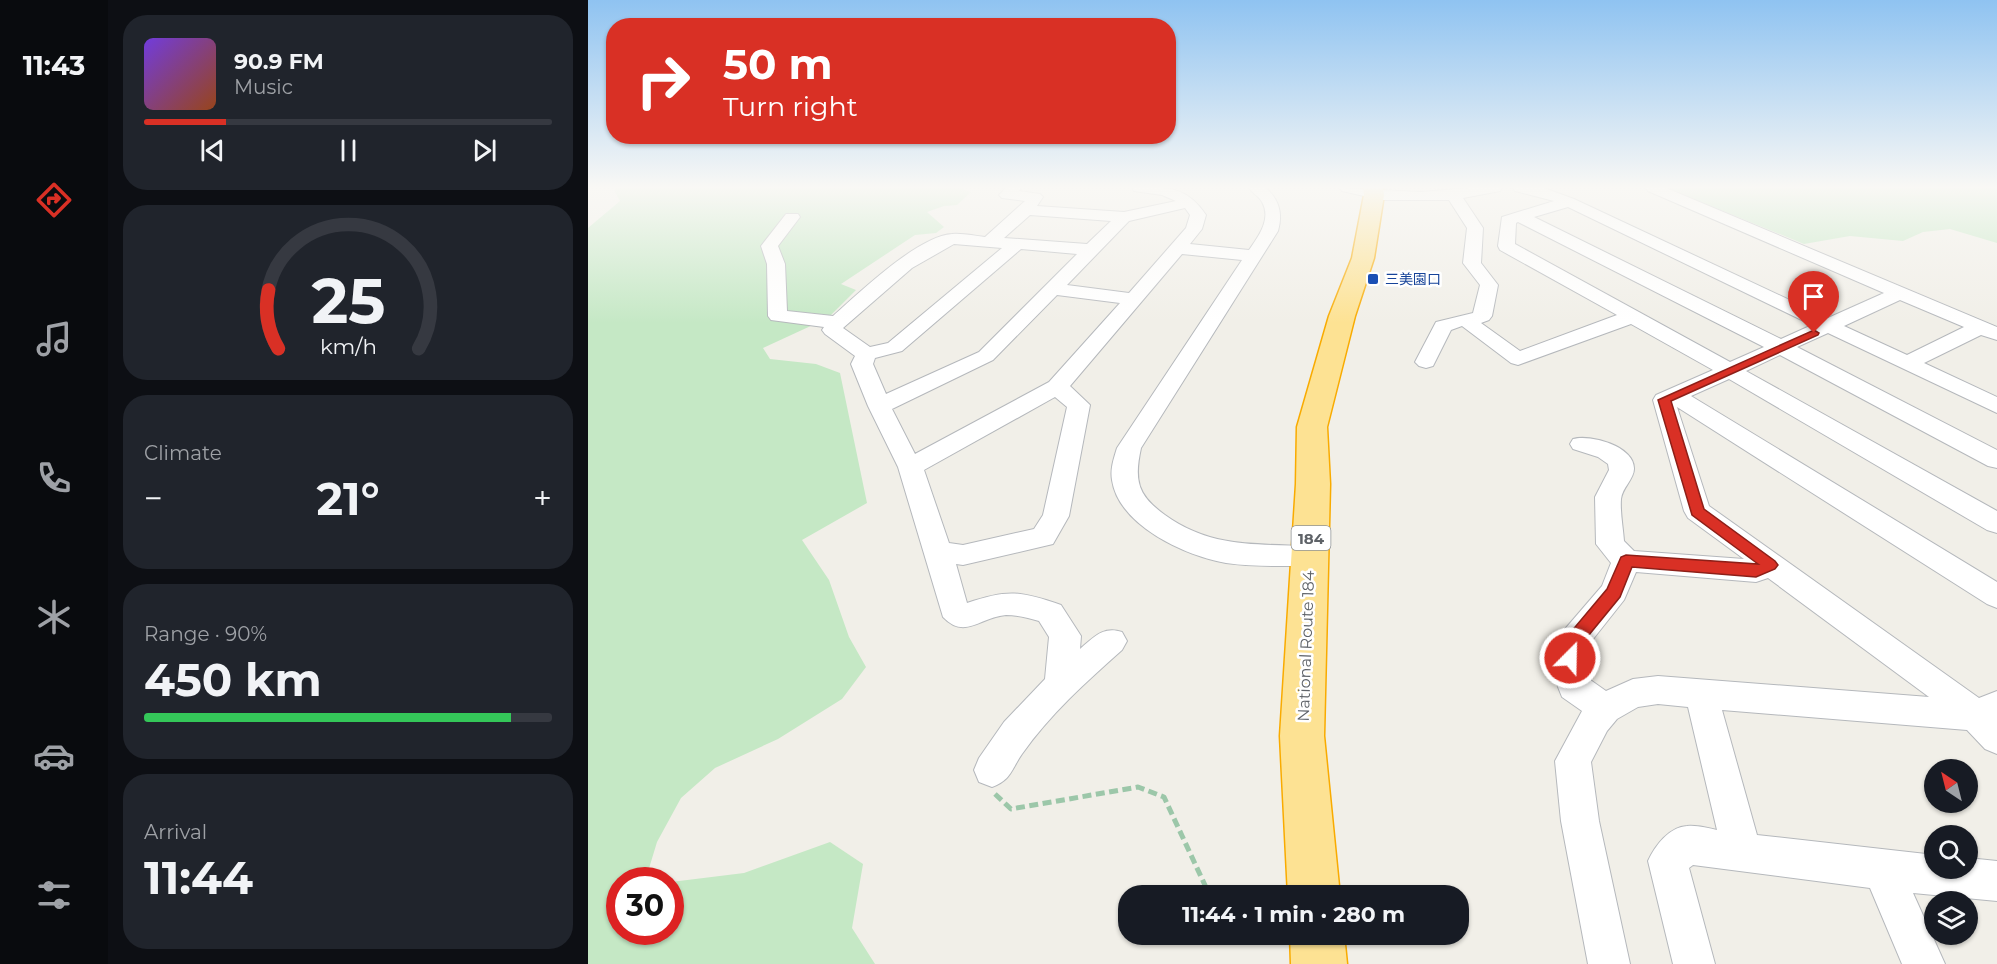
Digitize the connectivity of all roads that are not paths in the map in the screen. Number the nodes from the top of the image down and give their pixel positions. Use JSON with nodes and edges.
{"nodes":[{"id":1,"x":780,"y":233,"type":"edge"},
{"id":2,"x":999,"y":233,"type":"edge"},
{"id":3,"x":1108,"y":233,"type":"edge"},
{"id":4,"x":1191,"y":233,"type":"edge"},
{"id":5,"x":1269,"y":233,"type":"edge"},
{"id":6,"x":1364,"y":233,"type":"edge"},
{"id":7,"x":1474,"y":233,"type":"edge"},
{"id":8,"x":1507,"y":233,"type":"edge"},
{"id":9,"x":1553,"y":233,"type":"edge"},
{"id":10,"x":1634,"y":233,"type":"edge"},
{"id":11,"x":1761,"y":233,"type":"edge"},
{"id":12,"x":989,"y":242,"type":"junction"},
{"id":13,"x":1017,"y":244,"type":"junction"},
{"id":14,"x":1178,"y":248,"type":"junction"},
{"id":15,"x":1092,"y":250,"type":"junction"},
{"id":16,"x":1253,"y":256,"type":"junction"},
{"id":17,"x":1054,"y":289,"type":"junction"},
{"id":18,"x":1902,"y":292,"type":"junction"},
{"id":19,"x":1134,"y":299,"type":"junction"},
{"id":20,"x":1633,"y":316,"type":"junction"},
{"id":21,"x":1468,"y":321,"type":"junction"},
{"id":22,"x":837,"y":322,"type":"junction"},
{"id":23,"x":1830,"y":326,"type":"junction"},
{"id":24,"x":1989,"y":330,"type":"edge"},
{"id":25,"x":1782,"y":348,"type":"junction"},
{"id":26,"x":866,"y":354,"type":"junction"},
{"id":27,"x":1426,"y":362,"type":"dead end"},
{"id":28,"x":1907,"y":363,"type":"junction"},
{"id":29,"x":1729,"y":370,"type":"junction"},
{"id":30,"x":1057,"y":387,"type":"junction"},
{"id":31,"x":1674,"y":394,"type":"junction"},
{"id":32,"x":879,"y":406,"type":"junction"},
{"id":33,"x":1997,"y":406,"type":"edge"},
{"id":34,"x":1582,"y":444,"type":"dead end"},
{"id":35,"x":1997,"y":460,"type":"edge"},
{"id":36,"x":910,"y":466,"type":"junction"},
{"id":37,"x":1997,"y":523,"type":"edge"},
{"id":38,"x":938,"y":552,"type":"junction"},
{"id":39,"x":1310,"y":556,"type":"junction"},
{"id":40,"x":1626,"y":561,"type":"junction"},
{"id":41,"x":1770,"y":565,"type":"junction"},
{"id":42,"x":1997,"y":596,"type":"edge"},
{"id":43,"x":1111,"y":641,"type":"dead end"},
{"id":44,"x":1061,"y":684,"type":"junction"},
{"id":45,"x":1701,"y":694,"type":"junction"},
{"id":46,"x":1605,"y":708,"type":"junction"},
{"id":47,"x":1990,"y":720,"type":"edge"},
{"id":48,"x":992,"y":770,"type":"road end"},
{"id":49,"x":1743,"y":852,"type":"junction"},
{"id":50,"x":1882,"y":870,"type":"junction"},
{"id":51,"x":1997,"y":880,"type":"edge"},
{"id":52,"x":1313,"y":885,"type":"edge"},
{"id":53,"x":1318,"y":945,"type":"edge"},
{"id":54,"x":1319,"y":964,"type":"edge"},
{"id":55,"x":1609,"y":964,"type":"edge"},
{"id":56,"x":1694,"y":964,"type":"edge"},
{"id":57,"x":1924,"y":964,"type":"edge"}],
"edges":[{"from":1,"to":22,"type":"street"},
{"from":2,"to":12,"type":"street"},
{"from":3,"to":15,"type":"street"},
{"from":4,"to":14,"type":"street"},
{"from":5,"to":16,"type":"street"},
{"from":6,"to":39,"type":"highway","name":"National Route 184","number":"184"},
{"from":7,"to":21,"type":"street"},
{"from":8,"to":20,"type":"street"},
{"from":9,"to":25,"type":"street"},
{"from":10,"to":23,"type":"street"},
{"from":11,"to":18,"type":"street"},
{"from":12,"to":13,"type":"street"},
{"from":12,"to":22,"type":"street"},
{"from":13,"to":15,"type":"street"},
{"from":13,"to":26,"type":"street"},
{"from":14,"to":16,"type":"street"},
{"from":14,"to":19,"type":"street"},
{"from":15,"to":17,"type":"street"},
{"from":16,"to":39,"type":"street"},
{"from":17,"to":19,"type":"street"},
{"from":17,"to":32,"type":"street"},
{"from":18,"to":23,"type":"street"},
{"from":18,"to":24,"type":"street"},
{"from":19,"to":30,"type":"street"},
{"from":20,"to":21,"type":"street"},
{"from":20,"to":29,"type":"street"},
{"from":21,"to":27,"type":"street"},
{"from":22,"to":26,"type":"street"},
{"from":23,"to":25,"type":"street"},
{"from":23,"to":28,"type":"street"},
{"from":24,"to":28,"type":"street"},
{"from":25,"to":29,"type":"street"},
{"from":25,"to":35,"type":"street"},
{"from":26,"to":32,"type":"street"},
{"from":28,"to":33,"type":"street"},
{"from":29,"to":31,"type":"street"},
{"from":29,"to":37,"type":"street"},
{"from":30,"to":36,"type":"street"},
{"from":30,"to":38,"type":"street"},
{"from":31,"to":41,"type":"street"},
{"from":31,"to":42,"type":"street"},
{"from":32,"to":36,"type":"street"},
{"from":34,"to":40,"type":"street"},
{"from":36,"to":38,"type":"street"},
{"from":38,"to":44,"type":"street"},
{"from":39,"to":52,"type":"highway","name":"National Route 184","number":"184"},
{"from":40,"to":41,"type":"street"},
{"from":40,"to":46,"type":"street"},
{"from":41,"to":47,"type":"street"},
{"from":43,"to":44,"type":"street"},
{"from":44,"to":48,"type":"street"},
{"from":45,"to":46,"type":"street"},
{"from":45,"to":47,"type":"street"},
{"from":45,"to":49,"type":"street"},
{"from":46,"to":55,"type":"street"},
{"from":49,"to":50,"type":"street"},
{"from":49,"to":56,"type":"street"},
{"from":50,"to":51,"type":"street"},
{"from":50,"to":57,"type":"street"},
{"from":53,"to":54,"type":"highway"}]}
